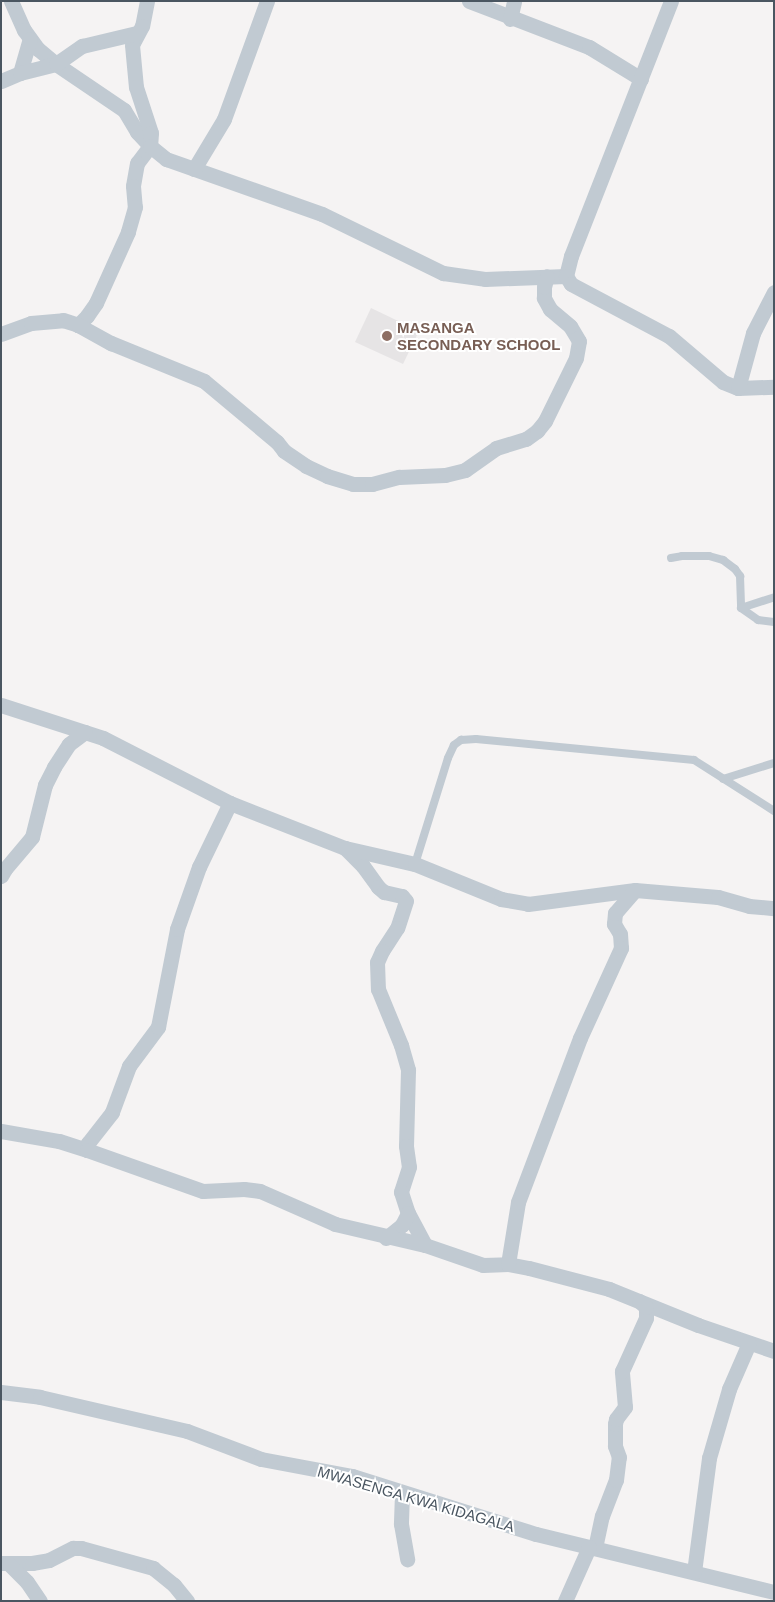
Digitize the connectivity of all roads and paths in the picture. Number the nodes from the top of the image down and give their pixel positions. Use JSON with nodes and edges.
{"nodes":[{"id":1,"x":11,"y":1,"type":"edge"},
{"id":2,"x":146,"y":1,"type":"edge"},
{"id":3,"x":267,"y":1,"type":"edge"},
{"id":4,"x":469,"y":1,"type":"edge"},
{"id":5,"x":514,"y":1,"type":"edge"},
{"id":6,"x":671,"y":1,"type":"edge"},
{"id":7,"x":510,"y":19,"type":"junction"},
{"id":8,"x":137,"y":33,"type":"junction"},
{"id":9,"x":30,"y":39,"type":"junction"},
{"id":10,"x":56,"y":64,"type":"junction"},
{"id":11,"x":20,"y":73,"type":"junction"},
{"id":12,"x":641,"y":79,"type":"junction"},
{"id":13,"x":1,"y":81,"type":"edge"},
{"id":14,"x":150,"y":146,"type":"junction"},
{"id":15,"x":194,"y":169,"type":"junction"},
{"id":16,"x":547,"y":276,"type":"junction"},
{"id":17,"x":566,"y":276,"type":"junction"},
{"id":18,"x":774,"y":292,"type":"edge"},
{"id":19,"x":96,"y":303,"type":"junction"},
{"id":20,"x":78,"y":325,"type":"junction"},
{"id":21,"x":1,"y":334,"type":"edge"},
{"id":22,"x":99,"y":336,"type":"junction"},
{"id":23,"x":774,"y":387,"type":"edge"},
{"id":24,"x":738,"y":388,"type":"junction"},
{"id":25,"x":671,"y":558,"type":"dead end"},
{"id":26,"x":774,"y":598,"type":"edge"},
{"id":27,"x":741,"y":608,"type":"junction"},
{"id":28,"x":774,"y":622,"type":"edge"},
{"id":29,"x":1,"y":705,"type":"edge"},
{"id":30,"x":85,"y":732,"type":"junction"},
{"id":31,"x":774,"y":763,"type":"edge"},
{"id":32,"x":724,"y":778,"type":"junction"},
{"id":33,"x":230,"y":803,"type":"junction"},
{"id":34,"x":774,"y":811,"type":"edge"},
{"id":35,"x":345,"y":848,"type":"junction"},
{"id":36,"x":415,"y":864,"type":"junction"},
{"id":37,"x":1,"y":876,"type":"edge"},
{"id":38,"x":635,"y":890,"type":"junction"},
{"id":39,"x":774,"y":908,"type":"edge"},
{"id":40,"x":1,"y":1131,"type":"edge"},
{"id":41,"x":87,"y":1150,"type":"junction"},
{"id":42,"x":408,"y":1213,"type":"junction"},
{"id":43,"x":386,"y":1238,"type":"junction"},
{"id":44,"x":425,"y":1246,"type":"junction"},
{"id":45,"x":508,"y":1264,"type":"junction"},
{"id":46,"x":639,"y":1301,"type":"junction"},
{"id":47,"x":749,"y":1343,"type":"junction"},
{"id":48,"x":774,"y":1350,"type":"edge"},
{"id":49,"x":1,"y":1392,"type":"edge"},
{"id":50,"x":402,"y":1493,"type":"junction"},
{"id":51,"x":592,"y":1547,"type":"junction"},
{"id":52,"x":407,"y":1559,"type":"dead end"},
{"id":53,"x":5,"y":1563,"type":"edge"},
{"id":54,"x":694,"y":1572,"type":"junction"},
{"id":55,"x":774,"y":1592,"type":"edge"},
{"id":56,"x":40,"y":1601,"type":"edge"},
{"id":57,"x":187,"y":1601,"type":"edge"},
{"id":58,"x":565,"y":1601,"type":"edge"}],
"edges":[{"from":1,"to":9,"type":"street"},
{"from":2,"to":8,"type":"street"},
{"from":3,"to":15,"type":"street"},
{"from":4,"to":7,"type":"street"},
{"from":5,"to":7,"type":"street"},
{"from":6,"to":12,"type":"street"},
{"from":7,"to":12,"type":"street"},
{"from":8,"to":10,"type":"street"},
{"from":8,"to":14,"type":"street"},
{"from":9,"to":10,"type":"street"},
{"from":9,"to":11,"type":"street"},
{"from":10,"to":11,"type":"street"},
{"from":10,"to":14,"type":"street"},
{"from":11,"to":13,"type":"street"},
{"from":12,"to":17,"type":"street"},
{"from":14,"to":15,"type":"street"},
{"from":14,"to":19,"type":"street"},
{"from":15,"to":16,"type":"street"},
{"from":16,"to":17,"type":"street"},
{"from":16,"to":22,"type":"street"},
{"from":17,"to":24,"type":"street"},
{"from":18,"to":24,"type":"street"},
{"from":19,"to":20,"type":"street"},
{"from":19,"to":22,"type":"street"},
{"from":20,"to":21,"type":"street"},
{"from":20,"to":22,"type":"street"},
{"from":23,"to":24,"type":"street"},
{"from":25,"to":27,"type":"lane"},
{"from":26,"to":27,"type":"lane"},
{"from":27,"to":28,"type":"lane"},
{"from":29,"to":30,"type":"street"},
{"from":30,"to":33,"type":"street"},
{"from":30,"to":37,"type":"street"},
{"from":31,"to":32,"type":"lane"},
{"from":32,"to":34,"type":"lane"},
{"from":32,"to":36,"type":"lane"},
{"from":33,"to":35,"type":"street"},
{"from":33,"to":41,"type":"street"},
{"from":35,"to":36,"type":"street"},
{"from":35,"to":42,"type":"street"},
{"from":36,"to":38,"type":"street"},
{"from":38,"to":39,"type":"street"},
{"from":38,"to":45,"type":"street"},
{"from":40,"to":41,"type":"street"},
{"from":41,"to":43,"type":"street"},
{"from":42,"to":43,"type":"street"},
{"from":42,"to":44,"type":"street"},
{"from":43,"to":44,"type":"street"},
{"from":44,"to":45,"type":"street"},
{"from":45,"to":46,"type":"street"},
{"from":46,"to":47,"type":"street"},
{"from":46,"to":51,"type":"street"},
{"from":47,"to":48,"type":"street"},
{"from":47,"to":54,"type":"street"},
{"from":49,"to":50,"type":"street","name":"MWASENGA KWA KIDAGALA"},
{"from":50,"to":51,"type":"street","name":"MWASENGA KWA KIDAGALA"},
{"from":50,"to":52,"type":"street"},
{"from":51,"to":54,"type":"street","name":"MWASENGA KWA KIDAGALA"},
{"from":51,"to":58,"type":"street"},
{"from":53,"to":56,"type":"street"},
{"from":53,"to":57,"type":"street"},
{"from":54,"to":55,"type":"street","name":"MWASENGA KWA KIDAGALA"}]}
